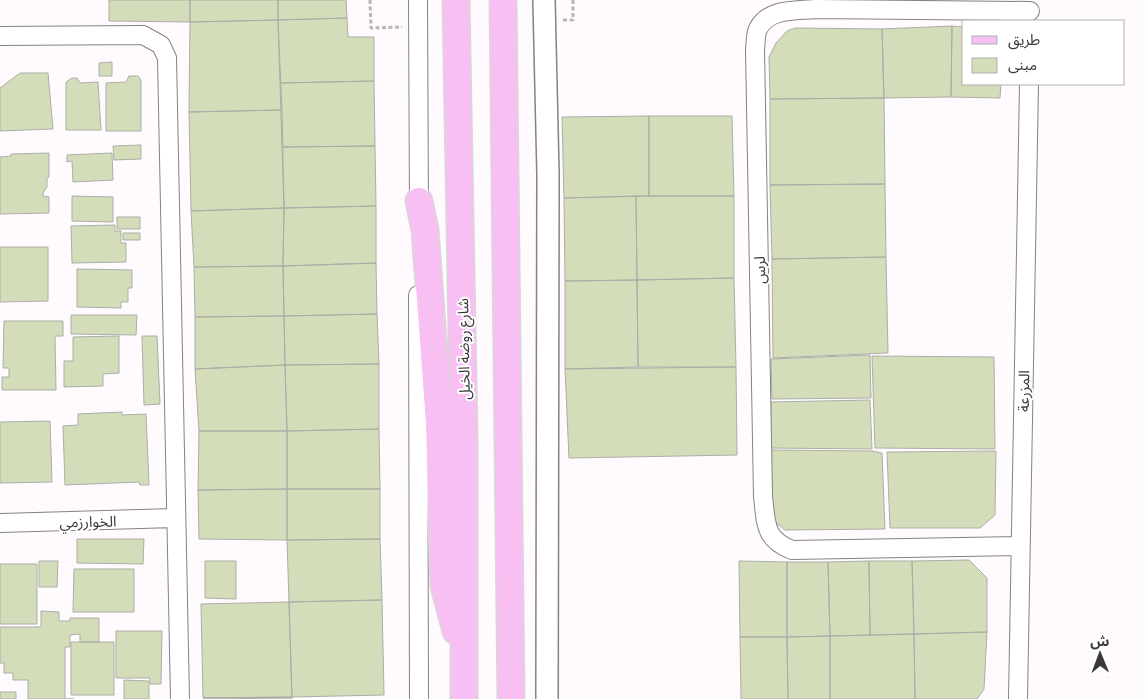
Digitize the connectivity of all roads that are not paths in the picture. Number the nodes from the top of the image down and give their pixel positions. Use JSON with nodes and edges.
{"nodes":[{"id":1,"x":418,"y":0,"type":"edge"},
{"id":2,"x":456,"y":0,"type":"edge"},
{"id":3,"x":504,"y":0,"type":"edge"},
{"id":4,"x":544,"y":0,"type":"edge"},
{"id":5,"x":1030,"y":11,"type":"edge"},
{"id":6,"x":0,"y":36,"type":"edge"},
{"id":7,"x":1029,"y":85,"type":"edge"},
{"id":8,"x":419,"y":201,"type":"junction"},
{"id":9,"x":175,"y":518,"type":"junction"},
{"id":10,"x":0,"y":523,"type":"edge"},
{"id":11,"x":1020,"y":546,"type":"junction"},
{"id":12,"x":464,"y":652,"type":"junction"},
{"id":13,"x":180,"y":699,"type":"edge"},
{"id":14,"x":419,"y":699,"type":"edge"},
{"id":15,"x":464,"y":699,"type":"edge"},
{"id":16,"x":512,"y":699,"type":"edge"},
{"id":17,"x":548,"y":699,"type":"edge"},
{"id":18,"x":1018,"y":699,"type":"edge"}],
"edges":[{"from":1,"to":8,"type":"street"},
{"from":2,"to":12,"type":"main road","name":"شارع روضة الخيل"},
{"from":3,"to":16,"type":"main road"},
{"from":4,"to":17,"type":"street"},
{"from":5,"to":11,"type":"street","name":"لرس"},
{"from":6,"to":9,"type":"street"},
{"from":7,"to":11,"type":"street","name":"المزرعة"},
{"from":8,"to":12,"type":"main road"},
{"from":8,"to":14,"type":"street"},
{"from":9,"to":10,"type":"street","name":"الخوارزمي"},
{"from":9,"to":13,"type":"street"},
{"from":11,"to":18,"type":"street","name":"المزرعة"},
{"from":12,"to":15,"type":"main road","name":"شارع روضة الخيل"}]}
